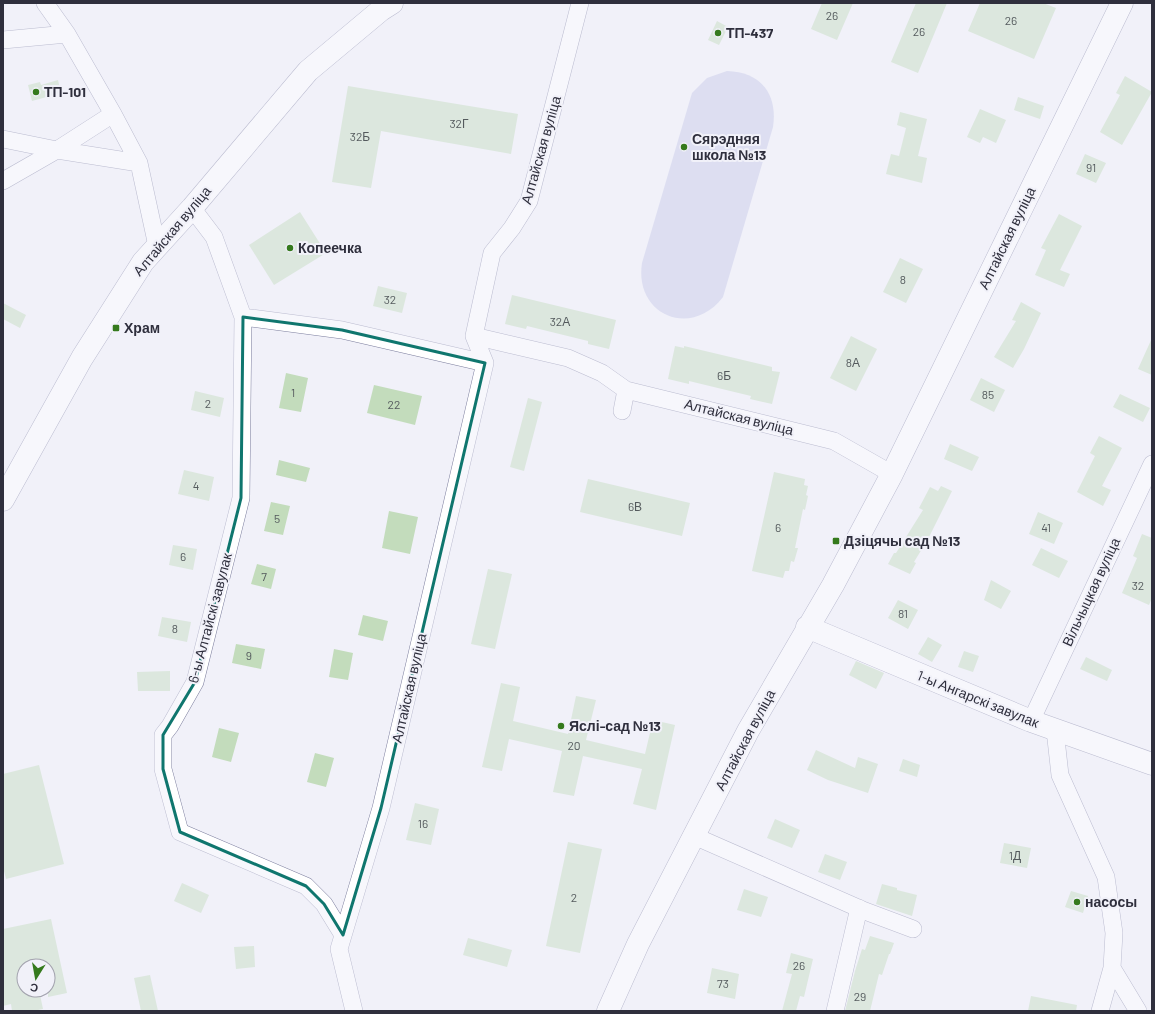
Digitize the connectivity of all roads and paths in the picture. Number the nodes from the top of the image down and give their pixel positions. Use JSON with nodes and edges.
{"nodes":[{"id":1,"x":45,"y":3,"type":"edge"},
{"id":2,"x":392,"y":3,"type":"edge"},
{"id":3,"x":580,"y":3,"type":"edge"},
{"id":4,"x":1122,"y":3,"type":"edge"},
{"id":5,"x":67,"y":34,"type":"junction"},
{"id":6,"x":3,"y":40,"type":"edge"},
{"id":7,"x":113,"y":114,"type":"junction"},
{"id":8,"x":3,"y":138,"type":"edge"},
{"id":9,"x":57,"y":150,"type":"junction"},
{"id":10,"x":139,"y":163,"type":"junction"},
{"id":11,"x":3,"y":182,"type":"edge"},
{"id":12,"x":192,"y":208,"type":"junction"},
{"id":13,"x":157,"y":246,"type":"junction"},
{"id":14,"x":243,"y":317,"type":"junction"},
{"id":15,"x":474,"y":336,"type":"junction"},
{"id":16,"x":485,"y":363,"type":"junction"},
{"id":17,"x":626,"y":390,"type":"junction"},
{"id":18,"x":622,"y":411,"type":"dead end"},
{"id":19,"x":1152,"y":464,"type":"edge"},
{"id":20,"x":892,"y":474,"type":"junction"},
{"id":21,"x":10,"y":478,"type":"edge"},
{"id":22,"x":3,"y":500,"type":"edge"},
{"id":23,"x":807,"y":627,"type":"junction"},
{"id":24,"x":1030,"y":721,"type":"junction"},
{"id":25,"x":1055,"y":730,"type":"junction"},
{"id":26,"x":1152,"y":764,"type":"edge"},
{"id":27,"x":694,"y":836,"type":"junction"},
{"id":28,"x":859,"y":908,"type":"junction"},
{"id":29,"x":913,"y":929,"type":"dead end"},
{"id":30,"x":344,"y":935,"type":"junction"},
{"id":31,"x":1112,"y":968,"type":"junction"},
{"id":32,"x":354,"y":1011,"type":"edge"},
{"id":33,"x":608,"y":1011,"type":"edge"},
{"id":34,"x":835,"y":1011,"type":"edge"},
{"id":35,"x":1100,"y":1011,"type":"edge"},
{"id":36,"x":1138,"y":1011,"type":"edge"}],
"edges":[{"from":1,"to":5,"type":"street"},
{"from":2,"to":12,"type":"main road","name":"Алтайская вуліца"},
{"from":3,"to":15,"type":"street","name":"Алтайская вуліца"},
{"from":4,"to":20,"type":"main road","name":"Алтайская вуліца"},
{"from":5,"to":6,"type":"street"},
{"from":5,"to":7,"type":"street"},
{"from":7,"to":9,"type":"street"},
{"from":7,"to":10,"type":"street"},
{"from":8,"to":9,"type":"street"},
{"from":9,"to":10,"type":"street"},
{"from":9,"to":11,"type":"street"},
{"from":10,"to":13,"type":"street"},
{"from":12,"to":13,"type":"main road","name":"Алтайская вуліца"},
{"from":12,"to":14,"type":"street","name":"6-ы Алтайскі завулак"},
{"from":13,"to":21,"type":"main road","name":"Алтайская вуліца"},
{"from":14,"to":16,"type":"street"},
{"from":14,"to":30,"type":"street","name":"6-ы Алтайскі завулак"},
{"from":15,"to":16,"type":"street"},
{"from":15,"to":17,"type":"street","name":"Алтайская вуліца"},
{"from":16,"to":30,"type":"street","name":"Алтайская вуліца"},
{"from":17,"to":18,"type":"street"},
{"from":17,"to":20,"type":"street","name":"Алтайская вуліца"},
{"from":19,"to":24,"type":"street","name":"Вільчыцкая вуліца"},
{"from":20,"to":23,"type":"main road","name":"Алтайская вуліца"},
{"from":21,"to":22,"type":"main road","name":"Алтайская вуліца"},
{"from":23,"to":24,"type":"main road","name":"1-ы Ангарскі завулак"},
{"from":23,"to":27,"type":"main road","name":"Алтайская вуліца"},
{"from":24,"to":25,"type":"main road","name":"1-ы Ангарскі завулак"},
{"from":25,"to":26,"type":"main road","name":"1-ы Ангарскі завулак"},
{"from":25,"to":31,"type":"street"},
{"from":27,"to":28,"type":"street"},
{"from":27,"to":33,"type":"main road","name":"Алтайская вуліца"},
{"from":28,"to":29,"type":"street"},
{"from":28,"to":34,"type":"street"},
{"from":30,"to":32,"type":"street","name":"Алтайская вуліца"},
{"from":31,"to":35,"type":"street"},
{"from":31,"to":36,"type":"street"}]}
